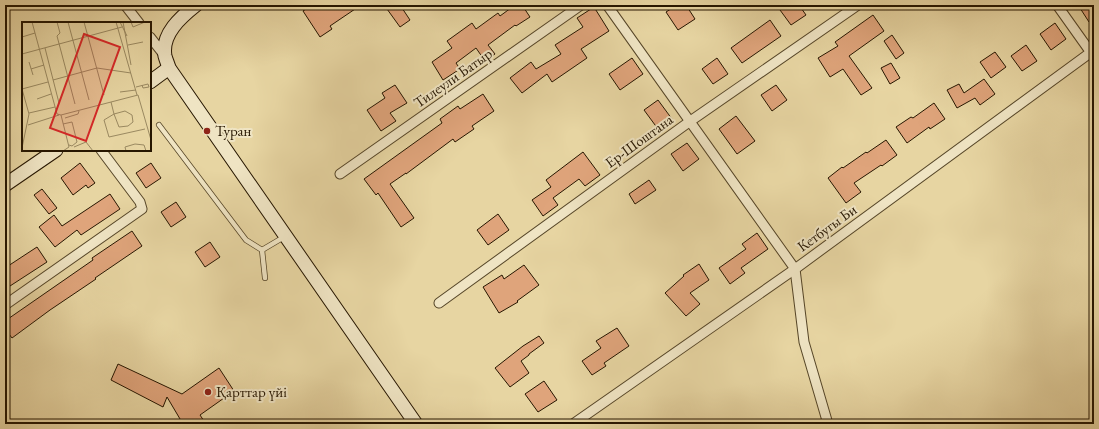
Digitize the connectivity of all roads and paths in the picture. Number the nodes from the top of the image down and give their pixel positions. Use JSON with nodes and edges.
{"nodes":[{"id":1,"x":125,"y":5,"type":"edge"},
{"id":2,"x":196,"y":5,"type":"edge"},
{"id":3,"x":581,"y":5,"type":"edge"},
{"id":4,"x":607,"y":5,"type":"edge"},
{"id":5,"x":858,"y":5,"type":"edge"},
{"id":6,"x":1057,"y":5,"type":"edge"},
{"id":7,"x":138,"y":22,"type":"edge"},
{"id":8,"x":151,"y":38,"type":"edge"},
{"id":9,"x":1093,"y":53,"type":"edge"},
{"id":10,"x":167,"y":62,"type":"junction"},
{"id":11,"x":151,"y":81,"type":"edge"},
{"id":12,"x":689,"y":122,"type":"junction"},
{"id":13,"x":159,"y":125,"type":"dead end"},
{"id":14,"x":55,"y":151,"type":"edge"},
{"id":15,"x":102,"y":151,"type":"edge"},
{"id":16,"x":340,"y":174,"type":"dead end"},
{"id":17,"x":5,"y":185,"type":"edge"},
{"id":18,"x":286,"y":236,"type":"junction"},
{"id":19,"x":262,"y":250,"type":"junction"},
{"id":20,"x":794,"y":269,"type":"junction"},
{"id":21,"x":265,"y":278,"type":"dead end"},
{"id":22,"x":440,"y":303,"type":"dead end"},
{"id":23,"x":5,"y":305,"type":"edge"},
{"id":24,"x":416,"y":424,"type":"edge"},
{"id":25,"x":573,"y":424,"type":"edge"},
{"id":26,"x":828,"y":424,"type":"edge"}],
"edges":[{"from":1,"to":7,"type":"street"},
{"from":2,"to":10,"type":"main road"},
{"from":3,"to":16,"type":"street","name":"Тилеули Батыр"},
{"from":4,"to":12,"type":"street"},
{"from":5,"to":12,"type":"street","name":"Ер-Шоштана"},
{"from":6,"to":9,"type":"street"},
{"from":8,"to":10,"type":"street"},
{"from":9,"to":20,"type":"street","name":"Кетбугы Би"},
{"from":10,"to":11,"type":"main road"},
{"from":10,"to":18,"type":"main road"},
{"from":12,"to":20,"type":"street"},
{"from":12,"to":22,"type":"street","name":"Ер-Шоштана"},
{"from":13,"to":19,"type":"lane"},
{"from":14,"to":17,"type":"main road"},
{"from":15,"to":23,"type":"street"},
{"from":18,"to":19,"type":"lane"},
{"from":18,"to":24,"type":"main road"},
{"from":19,"to":21,"type":"lane"},
{"from":20,"to":25,"type":"street","name":"Кетбугы Би"},
{"from":20,"to":26,"type":"street"}]}
